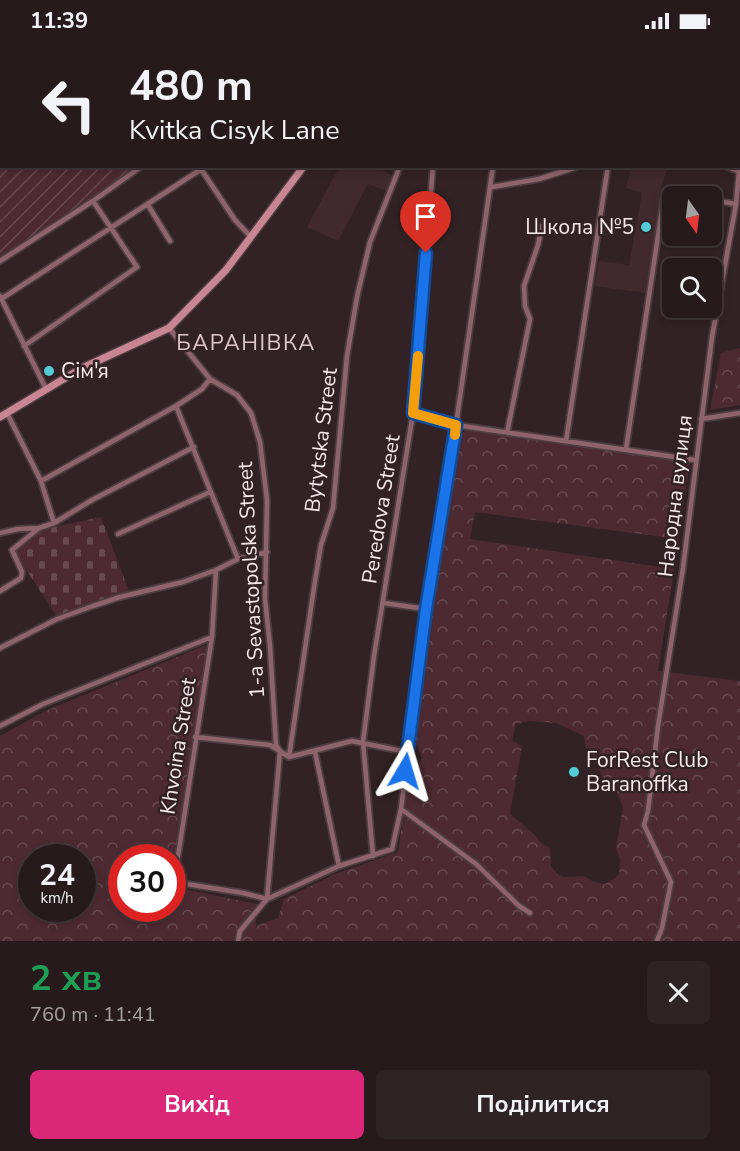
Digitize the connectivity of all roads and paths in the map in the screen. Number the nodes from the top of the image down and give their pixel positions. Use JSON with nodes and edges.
{"nodes":[{"id":1,"x":139,"y":168,"type":"edge"},
{"id":2,"x":202,"y":168,"type":"edge"},
{"id":3,"x":303,"y":168,"type":"edge"},
{"id":4,"x":399,"y":168,"type":"edge"},
{"id":5,"x":433,"y":168,"type":"edge"},
{"id":6,"x":493,"y":168,"type":"edge"},
{"id":7,"x":574,"y":168,"type":"edge"},
{"id":8,"x":608,"y":168,"type":"edge"},
{"id":9,"x":740,"y":172,"type":"edge"},
{"id":10,"x":492,"y":187,"type":"junction"},
{"id":11,"x":93,"y":201,"type":"junction"},
{"id":12,"x":722,"y":202,"type":"edge"},
{"id":13,"x":736,"y":204,"type":"junction"},
{"id":14,"x":148,"y":205,"type":"junction"},
{"id":15,"x":662,"y":209,"type":"edge"},
{"id":16,"x":542,"y":226,"type":"dead end"},
{"id":17,"x":111,"y":229,"type":"junction"},
{"id":18,"x":251,"y":237,"type":"junction"},
{"id":19,"x":170,"y":241,"type":"dead end"},
{"id":20,"x":0,"y":261,"type":"edge"},
{"id":21,"x":1,"y":298,"type":"edge"},
{"id":22,"x":169,"y":328,"type":"junction"},
{"id":23,"x":24,"y":346,"type":"junction"},
{"id":24,"x":210,"y":379,"type":"junction"},
{"id":25,"x":46,"y":389,"type":"junction"},
{"id":26,"x":176,"y":406,"type":"junction"},
{"id":27,"x":8,"y":413,"type":"junction"},
{"id":28,"x":413,"y":413,"type":"junction"},
{"id":29,"x":740,"y":413,"type":"edge"},
{"id":30,"x":0,"y":417,"type":"edge"},
{"id":31,"x":701,"y":419,"type":"junction"},
{"id":32,"x":456,"y":425,"type":"junction"},
{"id":33,"x":507,"y":433,"type":"junction"},
{"id":34,"x":566,"y":441,"type":"junction"},
{"id":35,"x":194,"y":447,"type":"junction"},
{"id":36,"x":626,"y":449,"type":"junction"},
{"id":37,"x":695,"y":460,"type":"junction"},
{"id":38,"x":41,"y":481,"type":"junction"},
{"id":39,"x":210,"y":492,"type":"junction"},
{"id":40,"x":54,"y":523,"type":"junction"},
{"id":41,"x":39,"y":528,"type":"junction"},
{"id":42,"x":0,"y":533,"type":"edge"},
{"id":43,"x":118,"y":534,"type":"dead end"},
{"id":44,"x":267,"y":552,"type":"junction"},
{"id":45,"x":238,"y":559,"type":"junction"},
{"id":46,"x":216,"y":570,"type":"junction"},
{"id":47,"x":0,"y":591,"type":"edge"},
{"id":48,"x":384,"y":603,"type":"junction"},
{"id":49,"x":426,"y":609,"type":"junction"},
{"id":50,"x":212,"y":637,"type":"junction"},
{"id":51,"x":0,"y":648,"type":"edge"},
{"id":52,"x":0,"y":726,"type":"edge"},
{"id":53,"x":195,"y":737,"type":"junction"},
{"id":54,"x":363,"y":742,"type":"junction"},
{"id":55,"x":280,"y":751,"type":"junction"},
{"id":56,"x":315,"y":752,"type":"junction"},
{"id":57,"x":407,"y":752,"type":"junction"},
{"id":58,"x":289,"y":757,"type":"junction"},
{"id":59,"x":401,"y":809,"type":"junction"},
{"id":60,"x":373,"y":856,"type":"junction"},
{"id":61,"x":339,"y":866,"type":"junction"},
{"id":62,"x":267,"y":900,"type":"junction"},
{"id":63,"x":530,"y":913,"type":"dead end"},
{"id":64,"x":238,"y":941,"type":"edge"},
{"id":65,"x":657,"y":941,"type":"edge"}],
"edges":[{"from":1,"to":11,"type":"street"},
{"from":2,"to":14,"type":"street"},
{"from":2,"to":18,"type":"street"},
{"from":3,"to":18,"type":"main road"},
{"from":4,"to":58,"type":"street","name":"Bytytska Street"},
{"from":5,"to":28,"type":"street","name":"Peredova Street"},
{"from":6,"to":10,"type":"street"},
{"from":7,"to":10,"type":"street"},
{"from":8,"to":34,"type":"street"},
{"from":9,"to":13,"type":"street","name":"Народна вулиця"},
{"from":10,"to":32,"type":"street"},
{"from":11,"to":17,"type":"street"},
{"from":11,"to":20,"type":"street"},
{"from":12,"to":13,"type":"street"},
{"from":13,"to":31,"type":"street","name":"Народна вулиця"},
{"from":14,"to":17,"type":"street"},
{"from":14,"to":19,"type":"street"},
{"from":15,"to":36,"type":"street"},
{"from":16,"to":33,"type":"street"},
{"from":17,"to":21,"type":"street"},
{"from":17,"to":23,"type":"street"},
{"from":18,"to":22,"type":"main road"},
{"from":21,"to":23,"type":"street"},
{"from":22,"to":24,"type":"street","name":"1-a Sevastopolska Street"},
{"from":22,"to":25,"type":"main road"},
{"from":23,"to":25,"type":"street"},
{"from":24,"to":26,"type":"street"},
{"from":24,"to":44,"type":"street","name":"1-a Sevastopolska Street"},
{"from":25,"to":27,"type":"main road"},
{"from":26,"to":35,"type":"street"},
{"from":26,"to":38,"type":"street"},
{"from":27,"to":30,"type":"main road"},
{"from":27,"to":38,"type":"street"},
{"from":28,"to":32,"type":"street"},
{"from":28,"to":48,"type":"street","name":"Peredova Street"},
{"from":29,"to":31,"type":"street"},
{"from":31,"to":37,"type":"street","name":"Народна вулиця"},
{"from":32,"to":33,"type":"street"},
{"from":32,"to":49,"type":"street"},
{"from":33,"to":34,"type":"street"},
{"from":34,"to":36,"type":"street"},
{"from":35,"to":39,"type":"street"},
{"from":35,"to":40,"type":"street"},
{"from":36,"to":37,"type":"street"},
{"from":37,"to":65,"type":"street","name":"Народна вулиця"},
{"from":38,"to":40,"type":"street"},
{"from":39,"to":43,"type":"street"},
{"from":39,"to":45,"type":"street"},
{"from":40,"to":41,"type":"street"},
{"from":41,"to":42,"type":"street"},
{"from":41,"to":47,"type":"street"},
{"from":44,"to":45,"type":"street"},
{"from":44,"to":55,"type":"street","name":"1-a Sevastopolska Street"},
{"from":45,"to":46,"type":"street"},
{"from":46,"to":50,"type":"street","name":"Khvoina Street"},
{"from":46,"to":51,"type":"street"},
{"from":48,"to":49,"type":"street"},
{"from":48,"to":54,"type":"street","name":"Peredova Street"},
{"from":49,"to":57,"type":"street"},
{"from":50,"to":52,"type":"street","name":"Khvoina Street"},
{"from":50,"to":53,"type":"street","name":"Khvoina Street"},
{"from":53,"to":55,"type":"street"},
{"from":53,"to":62,"type":"street","name":"Khvoina Street"},
{"from":54,"to":56,"type":"street"},
{"from":54,"to":57,"type":"street"},
{"from":54,"to":60,"type":"street","name":"Peredova Street"},
{"from":55,"to":58,"type":"street"},
{"from":55,"to":62,"type":"street","name":"1-a Sevastopolska Street"},
{"from":56,"to":58,"type":"street"},
{"from":56,"to":61,"type":"street"},
{"from":57,"to":59,"type":"street"},
{"from":59,"to":60,"type":"street"},
{"from":59,"to":63,"type":"street"},
{"from":60,"to":61,"type":"street"},
{"from":61,"to":62,"type":"street"},
{"from":62,"to":64,"type":"street"}]}
